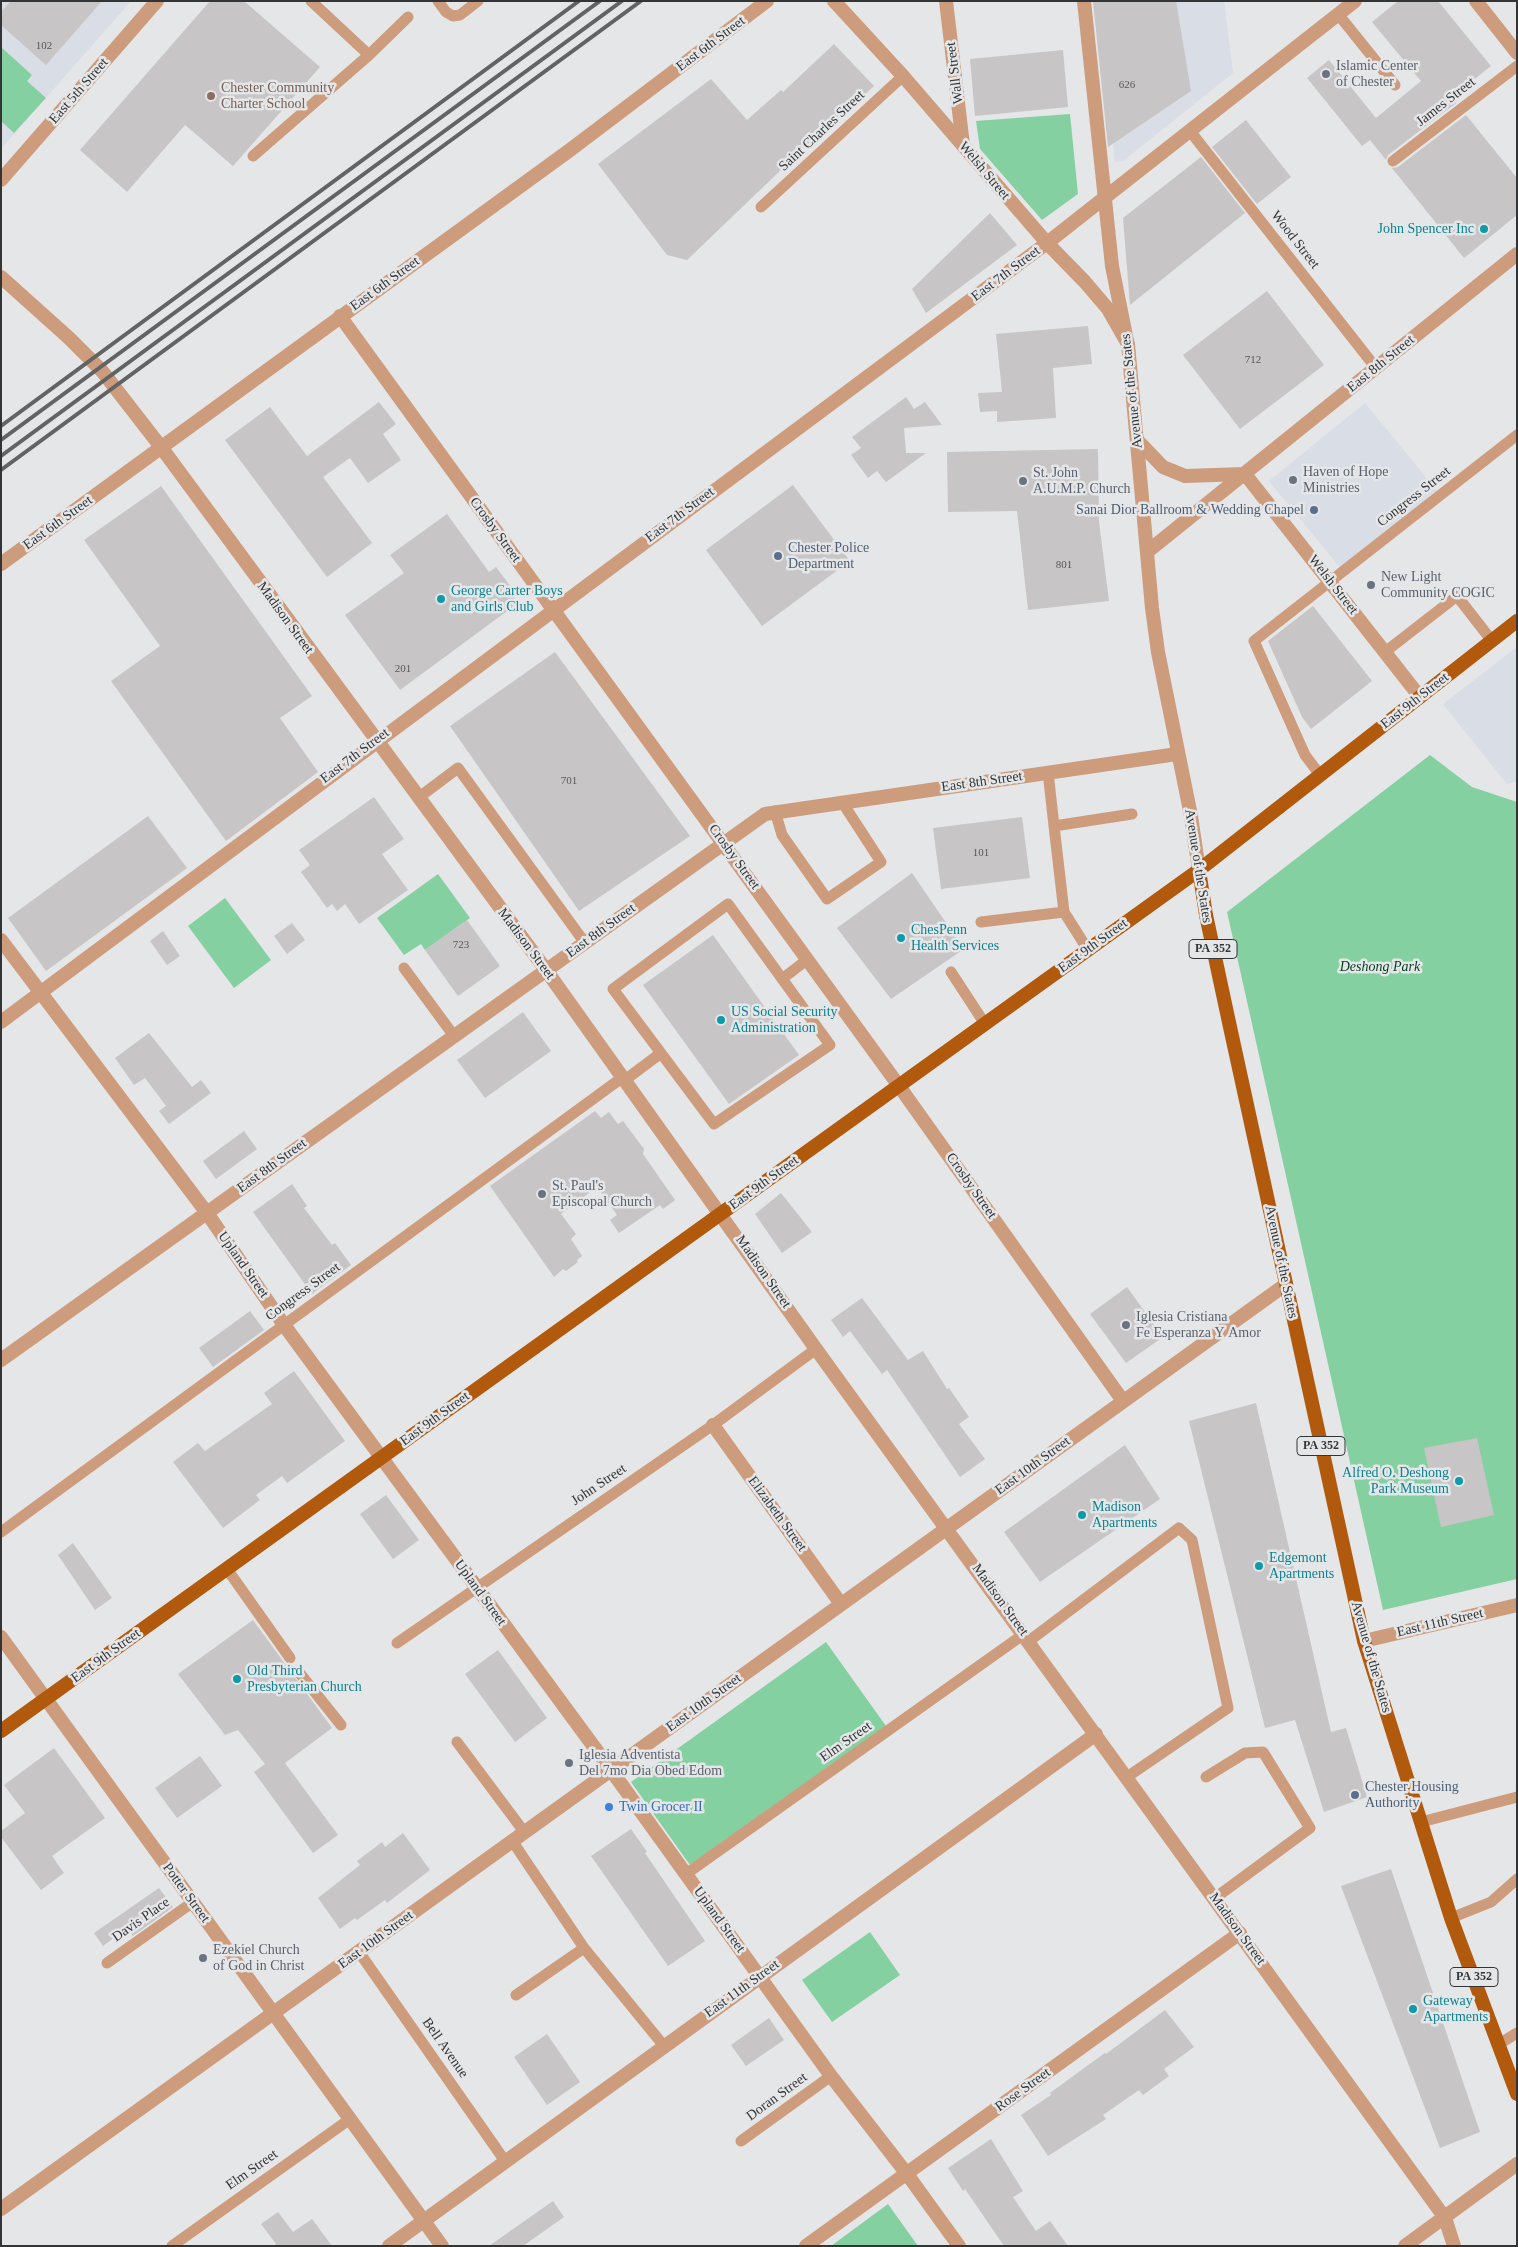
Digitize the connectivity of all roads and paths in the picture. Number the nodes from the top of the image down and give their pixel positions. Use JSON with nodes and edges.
{"nodes":[{"id":1,"x":157,"y":1,"type":"edge"},
{"id":2,"x":310,"y":1,"type":"edge"},
{"id":3,"x":438,"y":1,"type":"edge"},
{"id":4,"x":478,"y":1,"type":"edge"},
{"id":5,"x":767,"y":1,"type":"edge"},
{"id":6,"x":834,"y":1,"type":"edge"},
{"id":7,"x":946,"y":1,"type":"edge"},
{"id":8,"x":1084,"y":1,"type":"edge"},
{"id":9,"x":1355,"y":1,"type":"edge"},
{"id":10,"x":1476,"y":1,"type":"edge"},
{"id":11,"x":1338,"y":14,"type":"junction"},
{"id":12,"x":408,"y":17,"type":"dead end"},
{"id":13,"x":1517,"y":53,"type":"edge"},
{"id":14,"x":369,"y":54,"type":"junction"},
{"id":15,"x":1517,"y":66,"type":"edge"},
{"id":16,"x":903,"y":76,"type":"junction"},
{"id":17,"x":1395,"y":85,"type":"dead end"},
{"id":18,"x":1190,"y":130,"type":"junction"},
{"id":19,"x":963,"y":145,"type":"junction"},
{"id":20,"x":253,"y":156,"type":"dead end"},
{"id":21,"x":1394,"y":161,"type":"dead end"},
{"id":22,"x":1,"y":180,"type":"edge"},
{"id":23,"x":1104,"y":199,"type":"junction"},
{"id":24,"x":761,"y":207,"type":"dead end"},
{"id":25,"x":1046,"y":244,"type":"junction"},
{"id":26,"x":1517,"y":254,"type":"edge"},
{"id":27,"x":1,"y":277,"type":"edge"},
{"id":28,"x":340,"y":316,"type":"junction"},
{"id":29,"x":1128,"y":344,"type":"junction"},
{"id":30,"x":1376,"y":368,"type":"junction"},
{"id":31,"x":1517,"y":435,"type":"edge"},
{"id":32,"x":1138,"y":441,"type":"junction"},
{"id":33,"x":161,"y":447,"type":"junction"},
{"id":34,"x":1245,"y":474,"type":"junction"},
{"id":35,"x":1147,"y":552,"type":"junction"},
{"id":36,"x":1,"y":564,"type":"edge"},
{"id":37,"x":1330,"y":582,"type":"junction"},
{"id":38,"x":553,"y":609,"type":"junction"},
{"id":39,"x":1517,"y":621,"type":"edge"},
{"id":40,"x":1492,"y":640,"type":"junction"},
{"id":41,"x":1385,"y":652,"type":"junction"},
{"id":42,"x":1420,"y":697,"type":"junction"},
{"id":43,"x":375,"y":741,"type":"junction"},
{"id":44,"x":1177,"y":754,"type":"junction"},
{"id":45,"x":1048,"y":772,"type":"junction"},
{"id":46,"x":1320,"y":775,"type":"junction"},
{"id":47,"x":418,"y":798,"type":"junction"},
{"id":48,"x":842,"y":802,"type":"junction"},
{"id":49,"x":775,"y":811,"type":"junction"},
{"id":50,"x":1132,"y":814,"type":"dead end"},
{"id":51,"x":1054,"y":826,"type":"junction"},
{"id":52,"x":723,"y":843,"type":"junction"},
{"id":53,"x":1199,"y":870,"type":"junction"},
{"id":54,"x":1064,"y":912,"type":"junction"},
{"id":55,"x":981,"y":922,"type":"dead end"},
{"id":56,"x":1,"y":940,"type":"edge"},
{"id":57,"x":585,"y":942,"type":"junction"},
{"id":58,"x":1088,"y":950,"type":"junction"},
{"id":59,"x":808,"y":959,"type":"junction"},
{"id":60,"x":404,"y":968,"type":"dead end"},
{"id":61,"x":546,"y":970,"type":"junction"},
{"id":62,"x":951,"y":972,"type":"dead end"},
{"id":63,"x":782,"y":979,"type":"junction"},
{"id":64,"x":40,"y":993,"type":"junction"},
{"id":65,"x":1,"y":1022,"type":"edge"},
{"id":66,"x":985,"y":1024,"type":"junction"},
{"id":67,"x":454,"y":1036,"type":"junction"},
{"id":68,"x":661,"y":1054,"type":"junction"},
{"id":69,"x":624,"y":1078,"type":"junction"},
{"id":70,"x":900,"y":1086,"type":"junction"},
{"id":71,"x":206,"y":1213,"type":"junction"},
{"id":72,"x":722,"y":1214,"type":"junction"},
{"id":73,"x":1285,"y":1285,"type":"junction"},
{"id":74,"x":284,"y":1325,"type":"junction"},
{"id":75,"x":816,"y":1349,"type":"junction"},
{"id":76,"x":1,"y":1360,"type":"edge"},
{"id":77,"x":1123,"y":1401,"type":"junction"},
{"id":78,"x":713,"y":1425,"type":"junction"},
{"id":79,"x":382,"y":1458,"type":"junction"},
{"id":80,"x":948,"y":1528,"type":"junction"},
{"id":81,"x":1,"y":1532,"type":"edge"},
{"id":82,"x":227,"y":1569,"type":"junction"},
{"id":83,"x":476,"y":1588,"type":"junction"},
{"id":84,"x":841,"y":1604,"type":"junction"},
{"id":85,"x":1517,"y":1605,"type":"edge"},
{"id":86,"x":1,"y":1637,"type":"edge"},
{"id":87,"x":1027,"y":1637,"type":"junction"},
{"id":88,"x":1364,"y":1641,"type":"junction"},
{"id":89,"x":397,"y":1643,"type":"dead end"},
{"id":90,"x":290,"y":1658,"type":"dead end"},
{"id":91,"x":298,"y":1671,"type":"dead end"},
{"id":92,"x":46,"y":1699,"type":"junction"},
{"id":93,"x":341,"y":1725,"type":"dead end"},
{"id":94,"x":1,"y":1732,"type":"edge"},
{"id":95,"x":1096,"y":1734,"type":"junction"},
{"id":96,"x":457,"y":1742,"type":"dead end"},
{"id":97,"x":611,"y":1770,"type":"junction"},
{"id":98,"x":1127,"y":1776,"type":"junction"},
{"id":99,"x":1206,"y":1777,"type":"dead end"},
{"id":100,"x":1517,"y":1797,"type":"edge"},
{"id":101,"x":1421,"y":1822,"type":"junction"},
{"id":102,"x":525,"y":1833,"type":"junction"},
{"id":103,"x":513,"y":1842,"type":"junction"},
{"id":104,"x":686,"y":1874,"type":"junction"},
{"id":105,"x":1517,"y":1879,"type":"edge"},
{"id":106,"x":1214,"y":1898,"type":"junction"},
{"id":107,"x":193,"y":1902,"type":"junction"},
{"id":108,"x":1451,"y":1918,"type":"junction"},
{"id":109,"x":1240,"y":1933,"type":"junction"},
{"id":110,"x":584,"y":1948,"type":"junction"},
{"id":111,"x":359,"y":1952,"type":"junction"},
{"id":112,"x":106,"y":1963,"type":"dead end"},
{"id":113,"x":760,"y":1977,"type":"junction"},
{"id":114,"x":516,"y":1995,"type":"dead end"},
{"id":115,"x":274,"y":2013,"type":"junction"},
{"id":116,"x":1517,"y":2033,"type":"edge"},
{"id":117,"x":1499,"y":2044,"type":"junction"},
{"id":118,"x":664,"y":2046,"type":"junction"},
{"id":119,"x":831,"y":2076,"type":"junction"},
{"id":120,"x":1517,"y":2094,"type":"edge"},
{"id":121,"x":350,"y":2119,"type":"junction"},
{"id":122,"x":741,"y":2142,"type":"dead end"},
{"id":123,"x":506,"y":2161,"type":"junction"},
{"id":124,"x":1517,"y":2164,"type":"edge"},
{"id":125,"x":907,"y":2174,"type":"junction"},
{"id":126,"x":1,"y":2209,"type":"edge"},
{"id":127,"x":1445,"y":2218,"type":"junction"},
{"id":128,"x":424,"y":2221,"type":"junction"},
{"id":129,"x":172,"y":2246,"type":"edge"},
{"id":130,"x":389,"y":2246,"type":"edge"},
{"id":131,"x":442,"y":2246,"type":"edge"},
{"id":132,"x":806,"y":2246,"type":"edge"},
{"id":133,"x":959,"y":2246,"type":"edge"},
{"id":134,"x":1405,"y":2246,"type":"edge"},
{"id":135,"x":1454,"y":2246,"type":"edge"}],
"edges":[{"from":1,"to":22,"type":"street","name":"East 5th Street"},
{"from":2,"to":14,"type":"lane"},
{"from":3,"to":4,"type":"lane"},
{"from":5,"to":28,"type":"street","name":"East 6th Street"},
{"from":6,"to":16,"type":"street","name":"Welsh Street"},
{"from":7,"to":19,"type":"street","name":"Wall Street"},
{"from":8,"to":23,"type":"street","name":"Avenue of the States"},
{"from":9,"to":11,"type":"street","name":"East 7th Street"},
{"from":10,"to":13,"type":"street"},
{"from":11,"to":17,"type":"lane"},
{"from":11,"to":18,"type":"street","name":"East 7th Street"},
{"from":12,"to":14,"type":"lane"},
{"from":14,"to":20,"type":"lane"},
{"from":15,"to":21,"type":"lane","name":"James Street"},
{"from":16,"to":19,"type":"street","name":"Welsh Street"},
{"from":16,"to":24,"type":"lane","name":"Saint Charles Street"},
{"from":18,"to":23,"type":"street","name":"East 7th Street"},
{"from":18,"to":30,"type":"lane","name":"Wood Street"},
{"from":19,"to":25,"type":"street","name":"Welsh Street"},
{"from":23,"to":25,"type":"street","name":"East 7th Street"},
{"from":23,"to":29,"type":"street","name":"Avenue of the States"},
{"from":25,"to":29,"type":"street","name":"Welsh Street"},
{"from":25,"to":38,"type":"street","name":"East 7th Street"},
{"from":26,"to":30,"type":"street","name":"East 8th Street"},
{"from":27,"to":33,"type":"street","name":"Madison Street"},
{"from":28,"to":33,"type":"street","name":"East 6th Street"},
{"from":28,"to":38,"type":"street","name":"Crosby Street"},
{"from":29,"to":32,"type":"street","name":"Avenue of the States"},
{"from":30,"to":34,"type":"street","name":"East 8th Street"},
{"from":31,"to":37,"type":"lane","name":"Congress Street"},
{"from":32,"to":34,"type":"street"},
{"from":32,"to":35,"type":"street","name":"Avenue of the States"},
{"from":33,"to":36,"type":"street","name":"East 6th Street"},
{"from":33,"to":43,"type":"street","name":"Madison Street"},
{"from":34,"to":35,"type":"street","name":"East 8th Street"},
{"from":34,"to":37,"type":"street","name":"Welsh Street"},
{"from":35,"to":44,"type":"street","name":"Avenue of the States"},
{"from":37,"to":41,"type":"street","name":"Welsh Street"},
{"from":37,"to":46,"type":"lane","name":"Congress Street"},
{"from":38,"to":43,"type":"street","name":"East 7th Street"},
{"from":38,"to":52,"type":"street","name":"Crosby Street"},
{"from":39,"to":40,"type":"main road","name":"East 9th Street"},
{"from":40,"to":41,"type":"lane"},
{"from":40,"to":42,"type":"main road","name":"East 9th Street"},
{"from":41,"to":42,"type":"street","name":"Welsh Street"},
{"from":42,"to":46,"type":"main road","name":"East 9th Street"},
{"from":43,"to":47,"type":"street","name":"Madison Street"},
{"from":43,"to":64,"type":"street","name":"East 7th Street"},
{"from":44,"to":45,"type":"street","name":"East 8th Street"},
{"from":44,"to":53,"type":"street","name":"Avenue of the States"},
{"from":45,"to":48,"type":"street","name":"East 8th Street"},
{"from":45,"to":51,"type":"lane"},
{"from":46,"to":53,"type":"main road","name":"East 9th Street"},
{"from":47,"to":57,"type":"lane"},
{"from":47,"to":61,"type":"street","name":"Madison Street"},
{"from":48,"to":49,"type":"street","name":"East 8th Street"},
{"from":48,"to":49,"type":"lane"},
{"from":49,"to":52,"type":"street","name":"East 8th Street"},
{"from":50,"to":51,"type":"lane"},
{"from":51,"to":54,"type":"lane"},
{"from":52,"to":57,"type":"street","name":"East 8th Street"},
{"from":52,"to":59,"type":"street","name":"Crosby Street"},
{"from":53,"to":58,"type":"main road","name":"East 9th Street"},
{"from":53,"to":73,"type":"main road","name":"Avenue of the States","number":"PA 352"},
{"from":54,"to":55,"type":"lane"},
{"from":54,"to":58,"type":"lane"},
{"from":56,"to":64,"type":"street","name":"Upland Street"},
{"from":57,"to":61,"type":"street","name":"East 8th Street"},
{"from":58,"to":66,"type":"main road","name":"East 9th Street"},
{"from":59,"to":63,"type":"lane"},
{"from":59,"to":70,"type":"street","name":"Crosby Street"},
{"from":60,"to":67,"type":"lane"},
{"from":61,"to":67,"type":"street","name":"East 8th Street"},
{"from":61,"to":69,"type":"street","name":"Madison Street"},
{"from":62,"to":66,"type":"lane"},
{"from":63,"to":68,"type":"lane"},
{"from":63,"to":68,"type":"lane"},
{"from":64,"to":65,"type":"street","name":"East 7th Street"},
{"from":64,"to":71,"type":"street","name":"Upland Street"},
{"from":66,"to":70,"type":"main road","name":"East 9th Street"},
{"from":67,"to":71,"type":"street","name":"East 8th Street"},
{"from":68,"to":69,"type":"lane","name":"Congress Street"},
{"from":69,"to":72,"type":"street","name":"Madison Street"},
{"from":69,"to":74,"type":"lane","name":"Congress Street"},
{"from":70,"to":72,"type":"main road","name":"East 9th Street"},
{"from":70,"to":77,"type":"street","name":"Crosby Street"},
{"from":71,"to":74,"type":"street","name":"Upland Street"},
{"from":71,"to":76,"type":"street","name":"East 8th Street"},
{"from":72,"to":75,"type":"street","name":"Madison Street"},
{"from":72,"to":79,"type":"main road","name":"East 9th Street"},
{"from":73,"to":77,"type":"street","name":"East 10th Street"},
{"from":73,"to":88,"type":"main road","name":"Avenue of the States","number":"PA 352"},
{"from":74,"to":79,"type":"street","name":"Upland Street"},
{"from":74,"to":81,"type":"lane","name":"Congress Street"},
{"from":75,"to":78,"type":"lane","name":"John Street"},
{"from":75,"to":80,"type":"street","name":"Madison Street"},
{"from":77,"to":80,"type":"street","name":"East 10th Street"},
{"from":78,"to":83,"type":"lane","name":"John Street"},
{"from":78,"to":84,"type":"street","name":"Elizabeth Street"},
{"from":79,"to":82,"type":"main road","name":"East 9th Street"},
{"from":79,"to":83,"type":"street","name":"Upland Street"},
{"from":80,"to":84,"type":"street","name":"East 10th Street"},
{"from":80,"to":87,"type":"street","name":"Madison Street"},
{"from":82,"to":90,"type":"lane"},
{"from":82,"to":92,"type":"main road","name":"East 9th Street"},
{"from":83,"to":89,"type":"lane","name":"John Street"},
{"from":83,"to":97,"type":"street","name":"Upland Street"},
{"from":84,"to":97,"type":"street","name":"East 10th Street"},
{"from":85,"to":88,"type":"street","name":"East 11th Street"},
{"from":86,"to":92,"type":"street","name":"Potter Street"},
{"from":87,"to":95,"type":"street","name":"Madison Street"},
{"from":87,"to":98,"type":"lane","name":"Elm Street"},
{"from":87,"to":104,"type":"lane","name":"Elm Street"},
{"from":88,"to":101,"type":"main road","name":"Avenue of the States","number":"PA 352"},
{"from":91,"to":93,"type":"lane"},
{"from":92,"to":94,"type":"main road","name":"East 9th Street"},
{"from":92,"to":107,"type":"street","name":"Potter Street"},
{"from":95,"to":98,"type":"street","name":"Madison Street"},
{"from":95,"to":113,"type":"street","name":"East 11th Street"},
{"from":96,"to":102,"type":"lane"},
{"from":97,"to":102,"type":"street","name":"East 10th Street"},
{"from":97,"to":104,"type":"street","name":"Upland Street"},
{"from":98,"to":106,"type":"street","name":"Madison Street"},
{"from":99,"to":106,"type":"lane"},
{"from":100,"to":101,"type":"lane"},
{"from":101,"to":108,"type":"main road","name":"Avenue of the States","number":"PA 352"},
{"from":102,"to":103,"type":"street","name":"East 10th Street"},
{"from":103,"to":110,"type":"lane"},
{"from":103,"to":111,"type":"street","name":"East 10th Street"},
{"from":104,"to":113,"type":"street","name":"Upland Street"},
{"from":105,"to":108,"type":"lane"},
{"from":106,"to":109,"type":"street","name":"Madison Street"},
{"from":107,"to":112,"type":"lane","name":"Davis Place"},
{"from":107,"to":115,"type":"street","name":"Potter Street"},
{"from":108,"to":117,"type":"main road","number":"PA 352"},
{"from":109,"to":125,"type":"street","name":"Rose Street"},
{"from":109,"to":127,"type":"street","name":"Madison Street"},
{"from":110,"to":114,"type":"lane"},
{"from":110,"to":118,"type":"lane"},
{"from":111,"to":115,"type":"street","name":"East 10th Street"},
{"from":111,"to":123,"type":"lane","name":"Bell Avenue"},
{"from":113,"to":118,"type":"street","name":"East 11th Street"},
{"from":113,"to":119,"type":"street","name":"Upland Street"},
{"from":115,"to":121,"type":"street","name":"Potter Street"},
{"from":115,"to":126,"type":"street","name":"East 10th Street"},
{"from":116,"to":117,"type":"lane"},
{"from":117,"to":120,"type":"main road","number":"PA 352"},
{"from":118,"to":123,"type":"street","name":"East 11th Street"},
{"from":119,"to":122,"type":"lane","name":"Doran Street"},
{"from":119,"to":125,"type":"street","name":"Upland Street"},
{"from":121,"to":128,"type":"street","name":"Potter Street"},
{"from":121,"to":129,"type":"lane","name":"Elm Street"},
{"from":123,"to":128,"type":"street","name":"East 11th Street"},
{"from":124,"to":127,"type":"street"},
{"from":125,"to":132,"type":"street","name":"Rose Street"},
{"from":125,"to":133,"type":"street","name":"Upland Street"},
{"from":127,"to":134,"type":"street"},
{"from":127,"to":135,"type":"street","name":"Madison Street"},
{"from":128,"to":130,"type":"street","name":"East 11th Street"},
{"from":128,"to":131,"type":"street","name":"Potter Street"}]}
